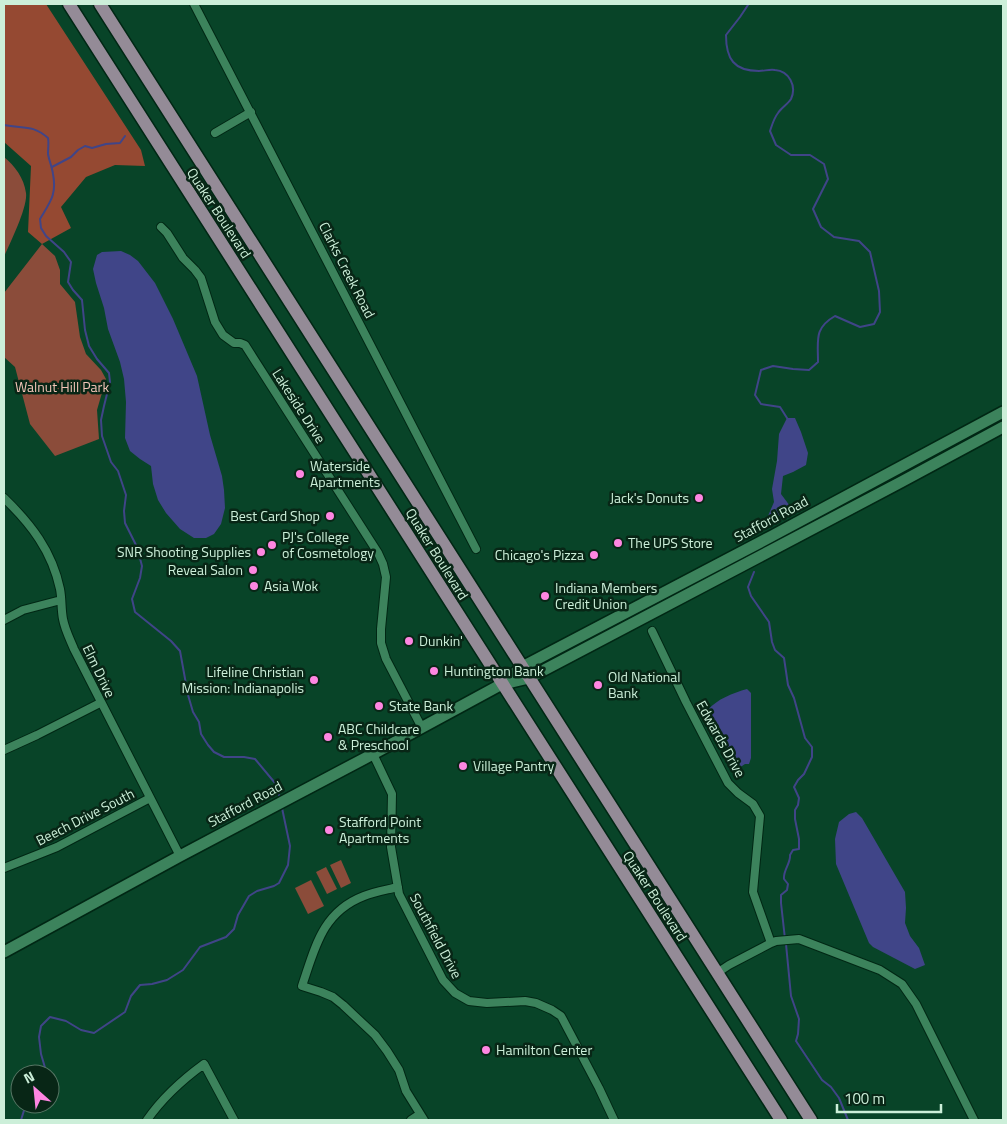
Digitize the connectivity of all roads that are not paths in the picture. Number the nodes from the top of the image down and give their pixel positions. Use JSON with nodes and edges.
{"nodes":[{"id":1,"x":69,"y":4,"type":"edge"},
{"id":2,"x":100,"y":4,"type":"edge"},
{"id":3,"x":194,"y":4,"type":"edge"},
{"id":4,"x":251,"y":112,"type":"junction"},
{"id":5,"x":215,"y":133,"type":"dead end"},
{"id":6,"x":161,"y":227,"type":"dead end"},
{"id":7,"x":1003,"y":412,"type":"edge"},
{"id":8,"x":1003,"y":427,"type":"edge"},
{"id":9,"x":4,"y":498,"type":"edge"},
{"id":10,"x":476,"y":549,"type":"dead end"},
{"id":11,"x":61,"y":600,"type":"junction"},
{"id":12,"x":4,"y":620,"type":"edge"},
{"id":13,"x":652,"y":631,"type":"dead end"},
{"id":14,"x":522,"y":667,"type":"junction"},
{"id":15,"x":529,"y":678,"type":"junction"},
{"id":16,"x":502,"y":684,"type":"junction"},
{"id":17,"x":100,"y":703,"type":"junction"},
{"id":18,"x":422,"y":728,"type":"junction"},
{"id":19,"x":4,"y":750,"type":"edge"},
{"id":20,"x":373,"y":754,"type":"junction"},
{"id":21,"x":150,"y":798,"type":"junction"},
{"id":22,"x":180,"y":856,"type":"junction"},
{"id":23,"x":4,"y":868,"type":"edge"},
{"id":24,"x":398,"y":887,"type":"junction"},
{"id":25,"x":773,"y":942,"type":"junction"},
{"id":26,"x":4,"y":952,"type":"edge"},
{"id":27,"x":717,"y":973,"type":"junction"},
{"id":28,"x":422,"y":1117,"type":"edge"},
{"id":29,"x":147,"y":1120,"type":"edge"},
{"id":30,"x":234,"y":1120,"type":"edge"},
{"id":31,"x":411,"y":1120,"type":"edge"},
{"id":32,"x":614,"y":1120,"type":"edge"},
{"id":33,"x":781,"y":1120,"type":"edge"},
{"id":34,"x":811,"y":1120,"type":"edge"},
{"id":35,"x":974,"y":1120,"type":"edge"}],
"edges":[{"from":1,"to":16,"type":"main road","name":"Quaker Boulevard"},
{"from":2,"to":14,"type":"main road","name":"Quaker Boulevard"},
{"from":3,"to":4,"type":"street","name":"Clarks Creek Road"},
{"from":4,"to":5,"type":"street"},
{"from":4,"to":10,"type":"street","name":"Clarks Creek Road"},
{"from":6,"to":18,"type":"street","name":"Lakeside Drive"},
{"from":7,"to":14,"type":"main road","name":"Stafford Road"},
{"from":8,"to":15,"type":"main road","name":"Stafford Road"},
{"from":9,"to":11,"type":"street","name":"Elm Drive"},
{"from":11,"to":12,"type":"street"},
{"from":11,"to":17,"type":"street","name":"Elm Drive"},
{"from":13,"to":25,"type":"street","name":"Edwards Drive"},
{"from":14,"to":15,"type":"main road","name":"Quaker Boulevard"},
{"from":14,"to":16,"type":"main road","name":"Stafford Road"},
{"from":15,"to":16,"type":"main road","name":"Stafford Road"},
{"from":15,"to":27,"type":"main road","name":"Quaker Boulevard"},
{"from":16,"to":18,"type":"main road","name":"Stafford Road"},
{"from":16,"to":33,"type":"main road","name":"Quaker Boulevard"},
{"from":17,"to":19,"type":"street"},
{"from":17,"to":21,"type":"street","name":"Elm Drive"},
{"from":18,"to":20,"type":"main road","name":"Stafford Road"},
{"from":20,"to":22,"type":"main road","name":"Stafford Road"},
{"from":20,"to":24,"type":"street","name":"Southfield Drive"},
{"from":21,"to":22,"type":"street","name":"Elm Drive"},
{"from":21,"to":23,"type":"street","name":"Beech Drive South"},
{"from":22,"to":26,"type":"main road","name":"Stafford Road"},
{"from":24,"to":28,"type":"street"},
{"from":24,"to":32,"type":"street","name":"Southfield Drive"},
{"from":25,"to":27,"type":"street"},
{"from":25,"to":35,"type":"street"},
{"from":27,"to":34,"type":"main road","name":"Quaker Boulevard"},
{"from":28,"to":31,"type":"street"},
{"from":29,"to":30,"type":"street"}]}
